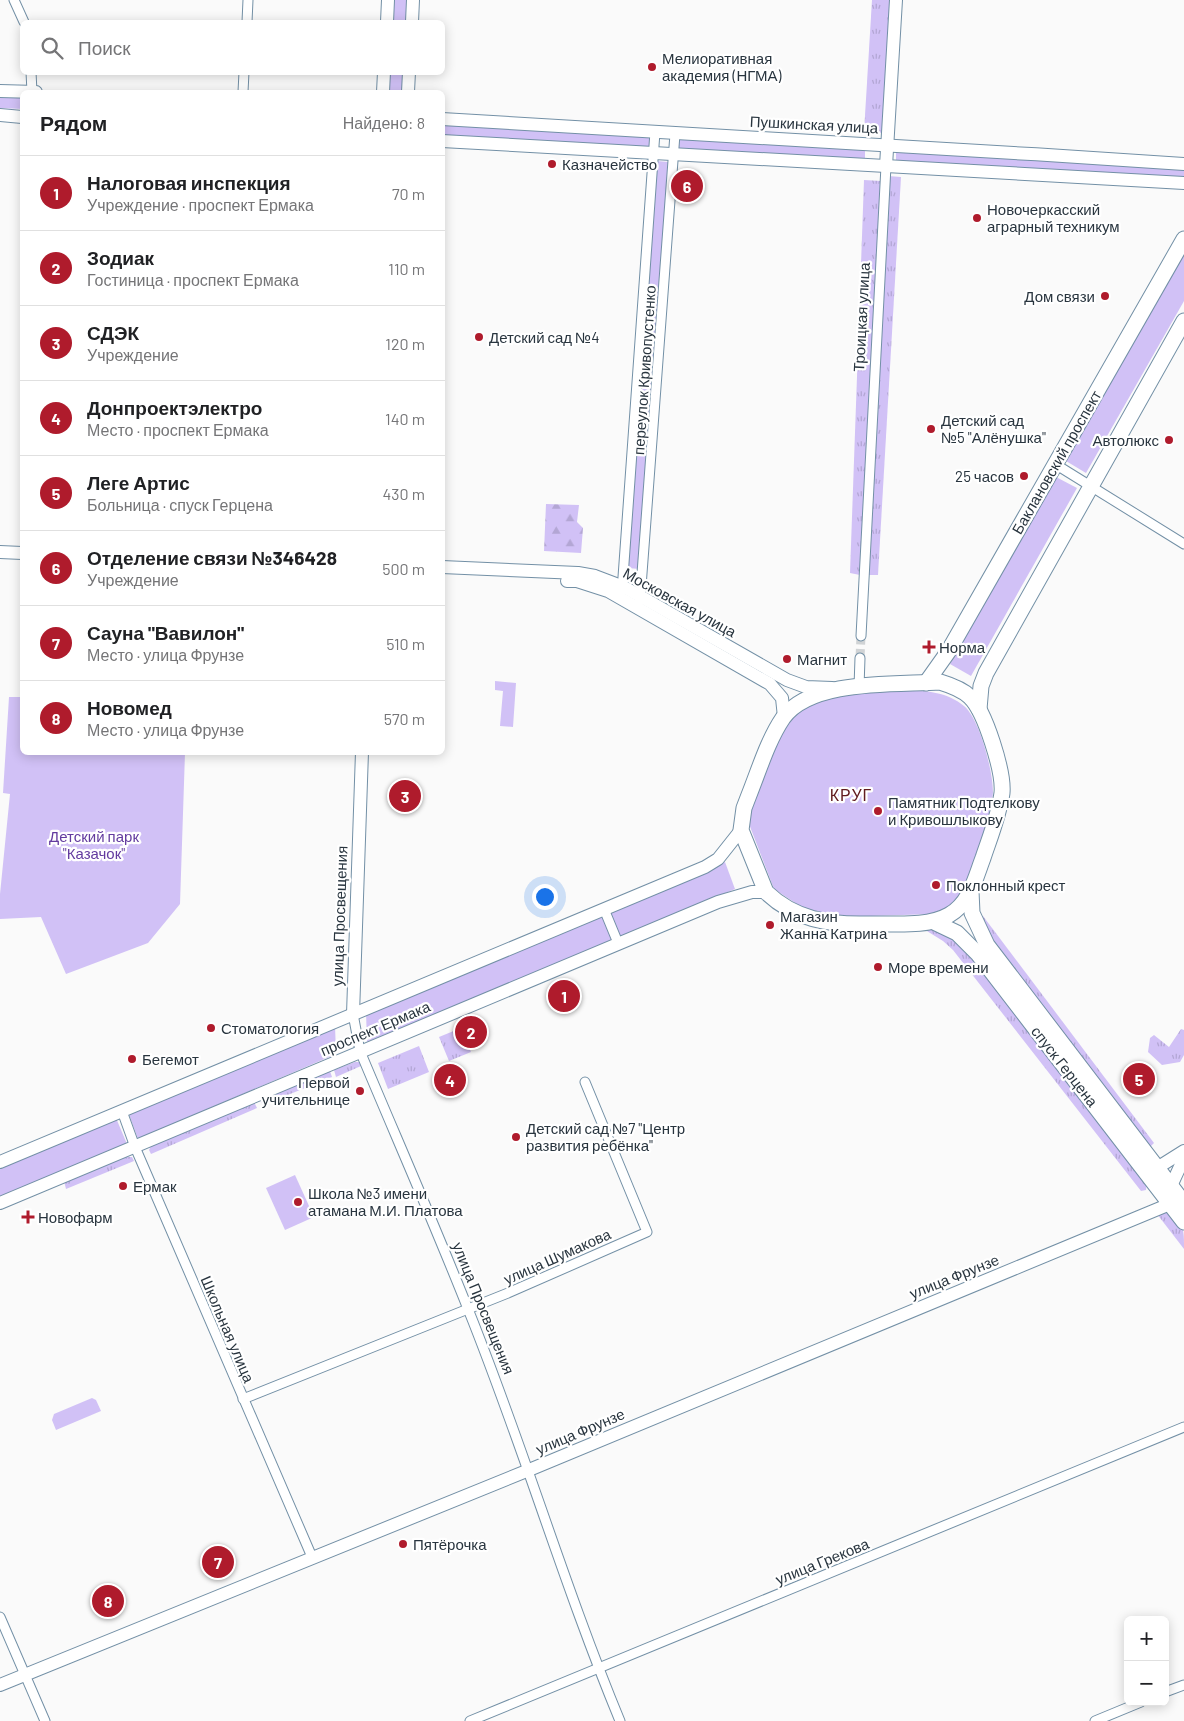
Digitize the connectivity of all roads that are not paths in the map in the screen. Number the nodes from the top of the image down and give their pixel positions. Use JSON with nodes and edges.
{"nodes":[{"id":1,"x":14,"y":0,"type":"edge"},
{"id":2,"x":248,"y":0,"type":"edge"},
{"id":3,"x":388,"y":0,"type":"edge"},
{"id":4,"x":413,"y":0,"type":"edge"},
{"id":5,"x":896,"y":0,"type":"edge"},
{"id":6,"x":23,"y":20,"type":"edge"},
{"id":7,"x":247,"y":20,"type":"edge"},
{"id":8,"x":387,"y":20,"type":"edge"},
{"id":9,"x":412,"y":20,"type":"edge"},
{"id":10,"x":31,"y":75,"type":"edge"},
{"id":11,"x":244,"y":75,"type":"edge"},
{"id":12,"x":384,"y":75,"type":"edge"},
{"id":13,"x":409,"y":75,"type":"edge"},
{"id":14,"x":34,"y":90,"type":"edge"},
{"id":15,"x":243,"y":90,"type":"edge"},
{"id":16,"x":383,"y":90,"type":"edge"},
{"id":17,"x":408,"y":90,"type":"edge"},
{"id":18,"x":0,"y":91,"type":"edge"},
{"id":19,"x":20,"y":92,"type":"edge"},
{"id":20,"x":0,"y":115,"type":"edge"},
{"id":21,"x":20,"y":116,"type":"edge"},
{"id":22,"x":445,"y":119,"type":"edge"},
{"id":23,"x":655,"y":132,"type":"junction"},
{"id":24,"x":675,"y":134,"type":"junction"},
{"id":25,"x":445,"y":141,"type":"edge"},
{"id":26,"x":886,"y":144,"type":"junction"},
{"id":27,"x":654,"y":154,"type":"junction"},
{"id":28,"x":674,"y":155,"type":"junction"},
{"id":29,"x":1184,"y":164,"type":"edge"},
{"id":30,"x":886,"y":166,"type":"junction"},
{"id":31,"x":1184,"y":183,"type":"edge"},
{"id":32,"x":1184,"y":239,"type":"edge"},
{"id":33,"x":1184,"y":321,"type":"edge"},
{"id":34,"x":1055,"y":464,"type":"junction"},
{"id":35,"x":1091,"y":485,"type":"junction"},
{"id":36,"x":1184,"y":544,"type":"edge"},
{"id":37,"x":0,"y":546,"type":"edge"},
{"id":38,"x":20,"y":547,"type":"edge"},
{"id":39,"x":0,"y":552,"type":"edge"},
{"id":40,"x":20,"y":554,"type":"edge"},
{"id":41,"x":445,"y":567,"type":"edge"},
{"id":42,"x":445,"y":575,"type":"edge"},
{"id":43,"x":621,"y":592,"type":"junction"},
{"id":44,"x":639,"y":602,"type":"junction"},
{"id":45,"x":861,"y":636,"type":"tunnel mouth"},
{"id":46,"x":860,"y":658,"type":"tunnel mouth"},
{"id":47,"x":926,"y":683,"type":"junction"},
{"id":48,"x":859,"y":687,"type":"junction"},
{"id":49,"x":835,"y":688,"type":"junction"},
{"id":50,"x":979,"y":709,"type":"junction"},
{"id":51,"x":784,"y":717,"type":"junction"},
{"id":52,"x":362,"y":755,"type":"edge"},
{"id":53,"x":741,"y":830,"type":"junction"},
{"id":54,"x":971,"y":891,"type":"junction"},
{"id":55,"x":766,"y":892,"type":"junction"},
{"id":56,"x":604,"y":909,"type":"junction"},
{"id":57,"x":934,"y":922,"type":"junction"},
{"id":58,"x":618,"y":943,"type":"junction"},
{"id":59,"x":353,"y":1014,"type":"junction"},
{"id":60,"x":360,"y":1051,"type":"junction"},
{"id":61,"x":585,"y":1082,"type":"dead end"},
{"id":62,"x":122,"y":1111,"type":"junction"},
{"id":63,"x":135,"y":1147,"type":"junction"},
{"id":64,"x":1184,"y":1151,"type":"edge"},
{"id":65,"x":1184,"y":1158,"type":"edge"},
{"id":66,"x":0,"y":1162,"type":"edge"},
{"id":67,"x":1157,"y":1168,"type":"junction"},
{"id":68,"x":1171,"y":1186,"type":"junction"},
{"id":69,"x":0,"y":1204,"type":"edge"},
{"id":70,"x":1177,"y":1204,"type":"edge"},
{"id":71,"x":1184,"y":1222,"type":"edge"},
{"id":72,"x":468,"y":1309,"type":"junction"},
{"id":73,"x":243,"y":1399,"type":"junction"},
{"id":74,"x":1184,"y":1427,"type":"edge"},
{"id":75,"x":529,"y":1470,"type":"junction"},
{"id":76,"x":312,"y":1557,"type":"junction"},
{"id":77,"x":0,"y":1617,"type":"edge"},
{"id":78,"x":598,"y":1668,"type":"junction"},
{"id":79,"x":25,"y":1674,"type":"junction"},
{"id":80,"x":0,"y":1685,"type":"edge"},
{"id":81,"x":1184,"y":1685,"type":"edge"},
{"id":82,"x":1169,"y":1691,"type":"edge"},
{"id":83,"x":1132,"y":1706,"type":"edge"},
{"id":84,"x":45,"y":1721,"type":"edge"},
{"id":85,"x":470,"y":1721,"type":"edge"},
{"id":86,"x":620,"y":1721,"type":"edge"},
{"id":87,"x":1096,"y":1721,"type":"edge"}],
"edges":[{"from":1,"to":6,"type":"street"},
{"from":2,"to":7,"type":"street"},
{"from":3,"to":8,"type":"main road"},
{"from":4,"to":9,"type":"main road"},
{"from":5,"to":26,"type":"main road","name":"Троицкая улица"},
{"from":10,"to":14,"type":"street"},
{"from":11,"to":15,"type":"street"},
{"from":12,"to":16,"type":"main road"},
{"from":13,"to":17,"type":"main road"},
{"from":18,"to":19,"type":"main road"},
{"from":20,"to":21,"type":"main road"},
{"from":22,"to":23,"type":"main road","name":"Пушкинская улица"},
{"from":23,"to":24,"type":"main road","name":"Пушкинская улица"},
{"from":23,"to":27,"type":"street","name":"переулок Кривопустенко"},
{"from":24,"to":26,"type":"main road","name":"Пушкинская улица"},
{"from":24,"to":28,"type":"street","name":"переулок Кривопустенко"},
{"from":25,"to":27,"type":"main road"},
{"from":26,"to":29,"type":"main road","name":"Пушкинская улица"},
{"from":26,"to":30,"type":"main road","name":"Троицкая улица"},
{"from":27,"to":28,"type":"main road"},
{"from":27,"to":43,"type":"street","name":"переулок Кривопустенко"},
{"from":28,"to":30,"type":"main road"},
{"from":28,"to":44,"type":"street","name":"переулок Кривопустенко"},
{"from":30,"to":31,"type":"main road"},
{"from":30,"to":45,"type":"street","name":"Троицкая улица"},
{"from":32,"to":34,"type":"main road","name":"Баклановский проспект"},
{"from":33,"to":35,"type":"main road"},
{"from":34,"to":35,"type":"street"},
{"from":34,"to":47,"type":"main road","name":"Баклановский проспект"},
{"from":35,"to":36,"type":"street"},
{"from":35,"to":50,"type":"main road"},
{"from":37,"to":38,"type":"main road"},
{"from":39,"to":40,"type":"main road"},
{"from":41,"to":43,"type":"main road","name":"Московская улица"},
{"from":42,"to":43,"type":"main road","name":"Московская улица"},
{"from":43,"to":44,"type":"main road","name":"Московская улица"},
{"from":44,"to":49,"type":"main road","name":"Московская улица"},
{"from":44,"to":51,"type":"main road","name":"Московская улица"},
{"from":46,"to":48,"type":"street"},
{"from":47,"to":48,"type":"main road"},
{"from":47,"to":50,"type":"main road"},
{"from":48,"to":49,"type":"main road"},
{"from":49,"to":51,"type":"main road"},
{"from":50,"to":54,"type":"main road"},
{"from":51,"to":53,"type":"main road"},
{"from":52,"to":59,"type":"main road","name":"улица Просвещения"},
{"from":53,"to":55,"type":"main road"},
{"from":53,"to":56,"type":"main road","name":"проспект Ермака"},
{"from":54,"to":57,"type":"main road"},
{"from":54,"to":67,"type":"main road","name":"спуск Герцена"},
{"from":55,"to":57,"type":"main road"},
{"from":55,"to":58,"type":"main road","name":"проспект Ермака"},
{"from":56,"to":58,"type":"street"},
{"from":56,"to":59,"type":"main road","name":"проспект Ермака"},
{"from":57,"to":70,"type":"main road","name":"спуск Герцена"},
{"from":58,"to":60,"type":"main road","name":"проспект Ермака"},
{"from":59,"to":60,"type":"street","name":"улица Просвещения"},
{"from":59,"to":62,"type":"main road","name":"проспект Ермака"},
{"from":60,"to":63,"type":"main road","name":"проспект Ермака"},
{"from":60,"to":72,"type":"street","name":"улица Просвещения"},
{"from":61,"to":72,"type":"street","name":"улица Шумакова"},
{"from":62,"to":63,"type":"street","name":"Школьная улица"},
{"from":62,"to":66,"type":"main road","name":"проспект Ермака"},
{"from":63,"to":69,"type":"main road","name":"проспект Ермака"},
{"from":63,"to":73,"type":"street","name":"Школьная улица"},
{"from":64,"to":67,"type":"main road"},
{"from":65,"to":68,"type":"main road"},
{"from":67,"to":68,"type":"main road","name":"спуск Герцена"},
{"from":68,"to":70,"type":"main road","name":"спуск Герцена"},
{"from":70,"to":71,"type":"main road","name":"спуск Герцена"},
{"from":70,"to":75,"type":"main road","name":"улица Фрунзе"},
{"from":72,"to":73,"type":"street","name":"улица Шумакова"},
{"from":72,"to":75,"type":"street","name":"улица Просвещения"},
{"from":73,"to":76,"type":"street","name":"Школьная улица"},
{"from":74,"to":78,"type":"street","name":"улица Грекова"},
{"from":75,"to":76,"type":"main road","name":"улица Фрунзе"},
{"from":75,"to":78,"type":"street","name":"улица Просвещения"},
{"from":76,"to":79,"type":"main road","name":"улица Фрунзе"},
{"from":77,"to":79,"type":"street"},
{"from":78,"to":85,"type":"street","name":"улица Грекова"},
{"from":78,"to":86,"type":"street","name":"улица Просвещения"},
{"from":79,"to":80,"type":"main road","name":"улица Фрунзе"},
{"from":79,"to":84,"type":"street"},
{"from":81,"to":82,"type":"street"},
{"from":83,"to":87,"type":"street"}]}
